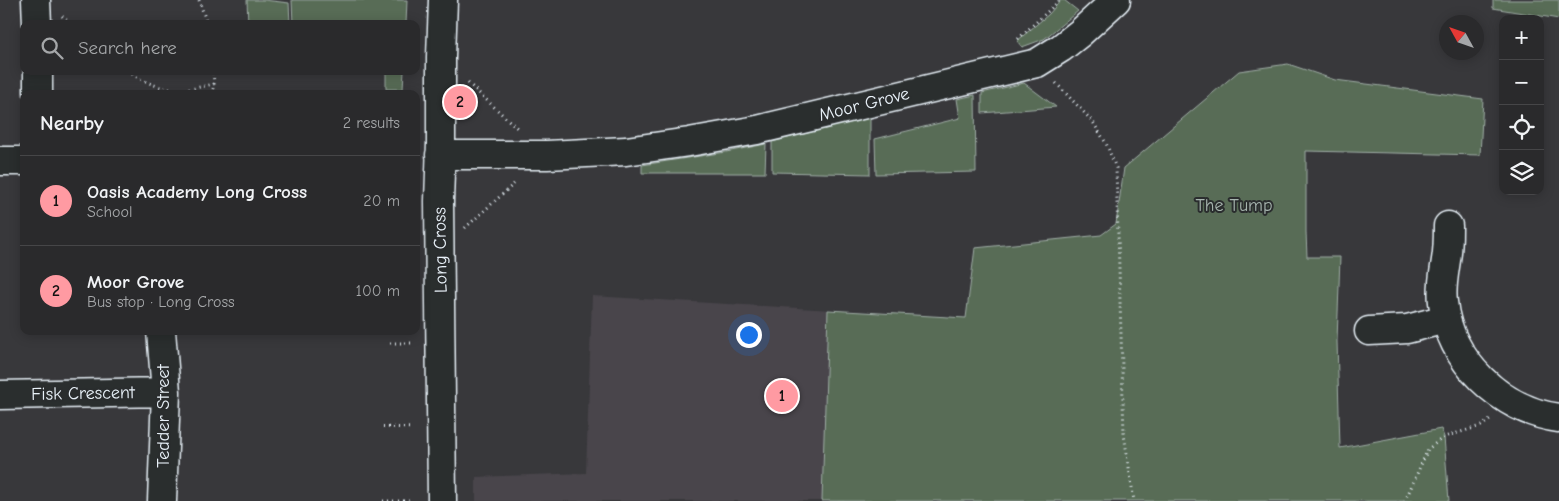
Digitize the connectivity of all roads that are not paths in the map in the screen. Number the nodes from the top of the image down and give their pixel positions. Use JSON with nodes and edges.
{"nodes":[{"id":1,"x":36,"y":0,"type":"edge"},
{"id":2,"x":444,"y":0,"type":"edge"},
{"id":3,"x":1116,"y":0,"type":"edge"},
{"id":4,"x":37,"y":20,"type":"edge"},
{"id":5,"x":38,"y":75,"type":"edge"},
{"id":6,"x":38,"y":90,"type":"edge"},
{"id":7,"x":440,"y":155,"type":"junction"},
{"id":8,"x":0,"y":161,"type":"edge"},
{"id":9,"x":20,"y":161,"type":"edge"},
{"id":10,"x":1448,"y":226,"type":"dead end"},
{"id":11,"x":1446,"y":319,"type":"junction"},
{"id":12,"x":1369,"y":331,"type":"dead end"},
{"id":13,"x":161,"y":335,"type":"edge"},
{"id":14,"x":166,"y":392,"type":"junction"},
{"id":15,"x":0,"y":395,"type":"edge"},
{"id":16,"x":1559,"y":418,"type":"edge"},
{"id":17,"x":162,"y":501,"type":"edge"},
{"id":18,"x":442,"y":501,"type":"edge"}],
"edges":[{"from":1,"to":4,"type":"street"},
{"from":2,"to":7,"type":"street","name":"Long Cross"},
{"from":3,"to":7,"type":"street","name":"Moor Grove"},
{"from":5,"to":6,"type":"street"},
{"from":7,"to":18,"type":"street","name":"Long Cross"},
{"from":8,"to":9,"type":"street"},
{"from":10,"to":11,"type":"street"},
{"from":11,"to":12,"type":"street"},
{"from":11,"to":16,"type":"street"},
{"from":13,"to":14,"type":"street","name":"Tedder Street"},
{"from":14,"to":15,"type":"street","name":"Fisk Crescent"},
{"from":14,"to":17,"type":"street","name":"Tedder Street"}]}
